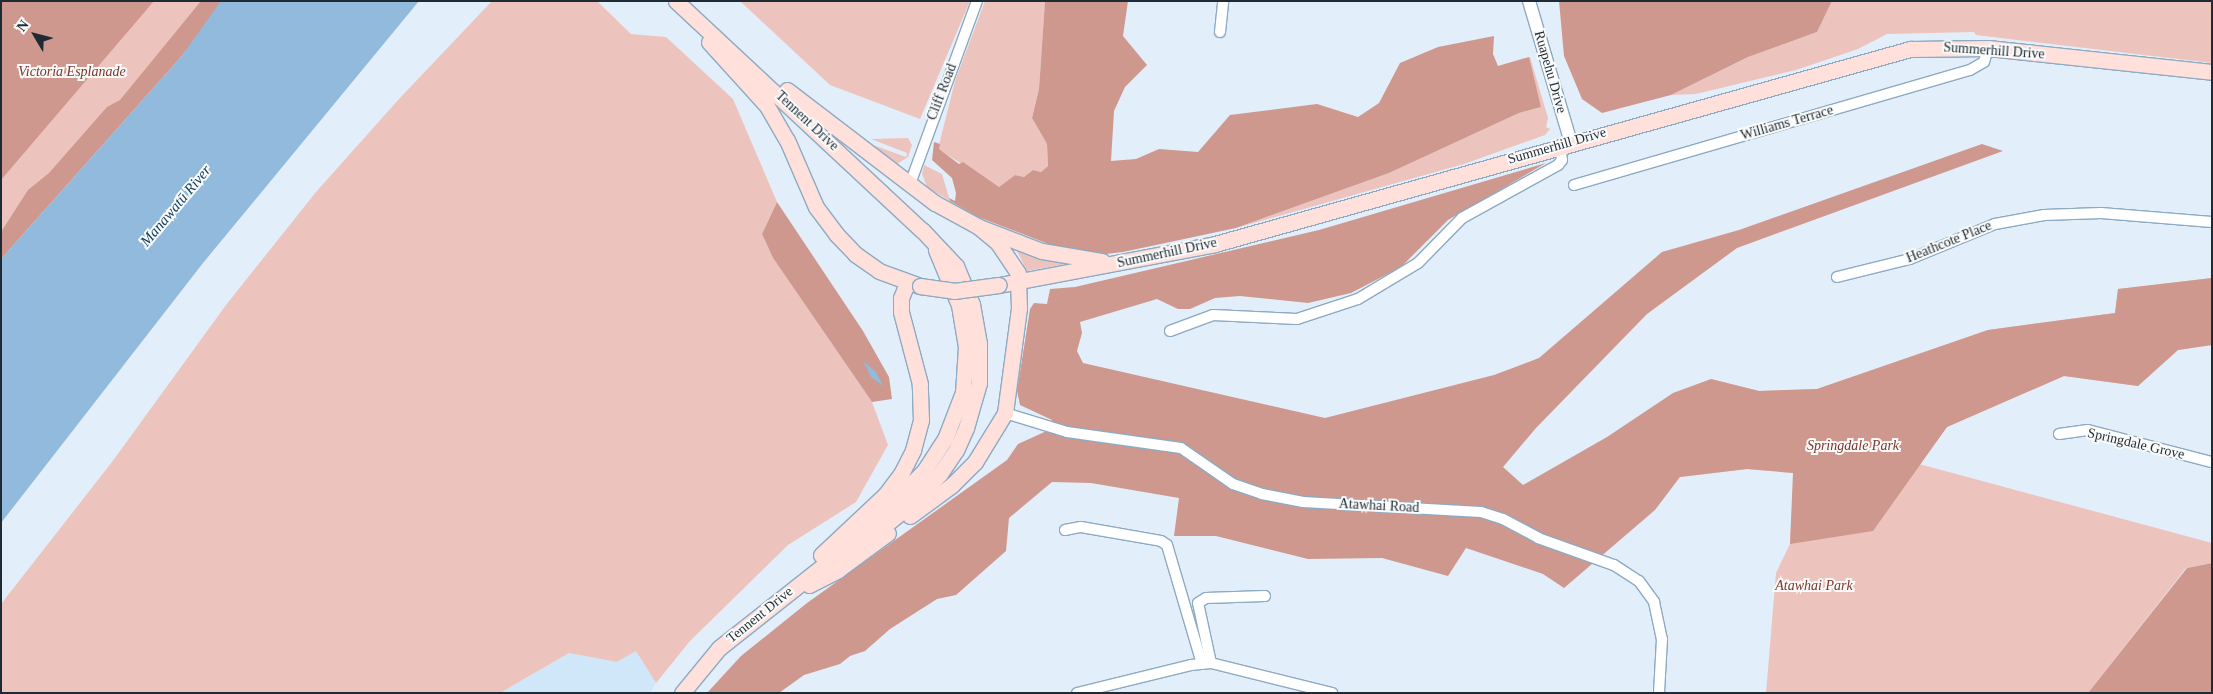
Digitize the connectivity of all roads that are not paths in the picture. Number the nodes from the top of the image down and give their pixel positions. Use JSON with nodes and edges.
{"nodes":[{"id":1,"x":672,"y":1,"type":"edge"},
{"id":2,"x":676,"y":1,"type":"edge"},
{"id":3,"x":977,"y":1,"type":"edge"},
{"id":4,"x":1223,"y":1,"type":"edge"},
{"id":5,"x":1529,"y":1,"type":"edge"},
{"id":6,"x":708,"y":30,"type":"junction"},
{"id":7,"x":1220,"y":32,"type":"dead end"},
{"id":8,"x":1988,"y":48,"type":"junction"},
{"id":9,"x":2212,"y":72,"type":"edge"},
{"id":10,"x":1565,"y":144,"type":"junction"},
{"id":11,"x":910,"y":184,"type":"junction"},
{"id":12,"x":1574,"y":185,"type":"dead end"},
{"id":13,"x":2212,"y":222,"type":"edge"},
{"id":14,"x":979,"y":227,"type":"junction"},
{"id":15,"x":1134,"y":261,"type":"junction"},
{"id":16,"x":1837,"y":277,"type":"dead end"},
{"id":17,"x":1019,"y":281,"type":"junction"},
{"id":18,"x":913,"y":284,"type":"junction"},
{"id":19,"x":1170,"y":331,"type":"dead end"},
{"id":20,"x":1005,"y":413,"type":"junction"},
{"id":21,"x":2059,"y":434,"type":"dead end"},
{"id":22,"x":2212,"y":462,"type":"edge"},
{"id":23,"x":1065,"y":530,"type":"dead end"},
{"id":24,"x":1265,"y":596,"type":"dead end"},
{"id":25,"x":770,"y":606,"type":"junction"},
{"id":26,"x":1207,"y":664,"type":"junction"},
{"id":27,"x":1310,"y":690,"type":"edge"},
{"id":28,"x":682,"y":693,"type":"edge"},
{"id":29,"x":1077,"y":693,"type":"edge"},
{"id":30,"x":1332,"y":693,"type":"edge"},
{"id":31,"x":1659,"y":693,"type":"edge"}],
"edges":[{"from":1,"to":18,"type":"main road","name":"Summerhill Drive"},
{"from":2,"to":6,"type":"main road","name":"Tennent Drive"},
{"from":3,"to":11,"type":"street","name":"Cliff Road"},
{"from":4,"to":7,"type":"street"},
{"from":5,"to":10,"type":"street","name":"Ruapehu Drive"},
{"from":6,"to":11,"type":"main road"},
{"from":6,"to":25,"type":"main road","name":"Tennent Drive"},
{"from":8,"to":9,"type":"main road","name":"Summerhill Drive"},
{"from":8,"to":10,"type":"main road","name":"Summerhill Drive"},
{"from":8,"to":12,"type":"street","name":"Williams Terrace"},
{"from":10,"to":15,"type":"main road","name":"Summerhill Drive"},
{"from":10,"to":19,"type":"street"},
{"from":11,"to":14,"type":"main road"},
{"from":13,"to":16,"type":"street","name":"Heathcote Place"},
{"from":14,"to":15,"type":"main road"},
{"from":14,"to":17,"type":"main road"},
{"from":15,"to":17,"type":"main road","name":"Summerhill Drive"},
{"from":17,"to":18,"type":"main road","name":"Summerhill Drive","bridge":true},
{"from":17,"to":20,"type":"main road"},
{"from":18,"to":25,"type":"main road"},
{"from":20,"to":25,"type":"main road"},
{"from":20,"to":31,"type":"street","name":"Atawhai Road"},
{"from":21,"to":22,"type":"street","name":"Springdale Grove"},
{"from":23,"to":26,"type":"street"},
{"from":24,"to":26,"type":"street"},
{"from":25,"to":28,"type":"main road","name":"Tennent Drive"},
{"from":26,"to":27,"type":"street"},
{"from":26,"to":29,"type":"street"},
{"from":27,"to":30,"type":"street"}]}
